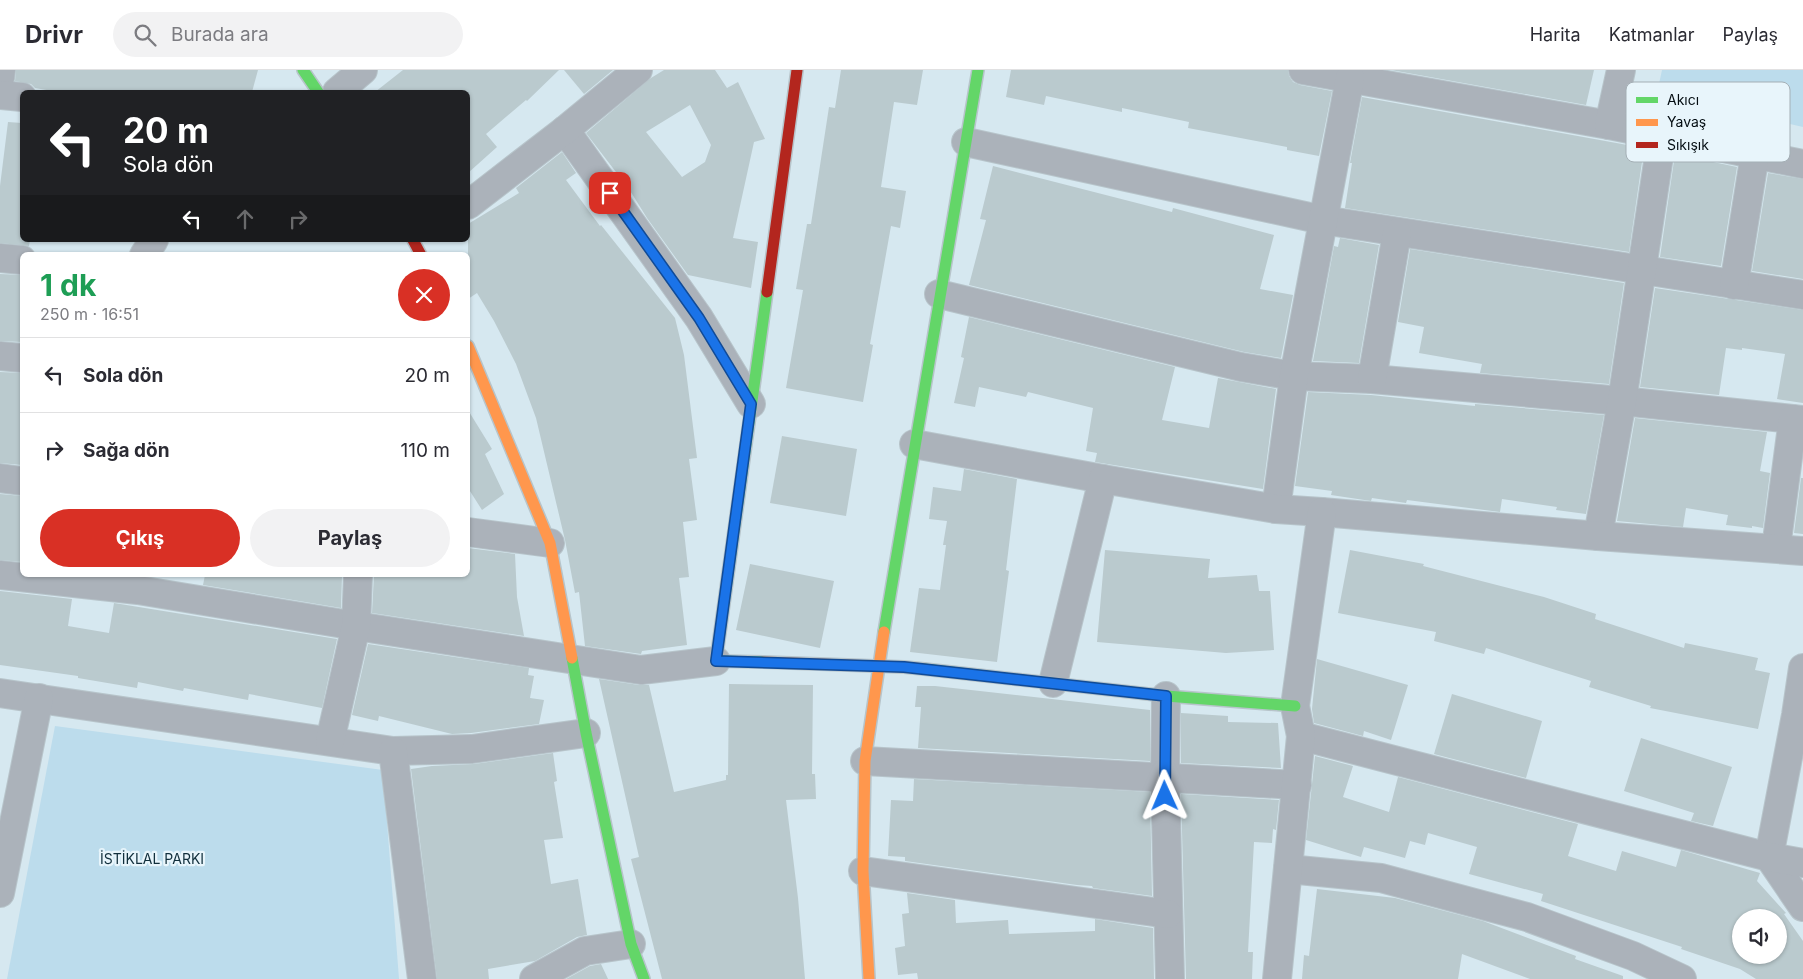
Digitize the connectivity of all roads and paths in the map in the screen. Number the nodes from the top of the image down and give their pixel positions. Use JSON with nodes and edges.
{"nodes":[{"id":1,"x":1,"y":70,"type":"edge"},
{"id":2,"x":303,"y":70,"type":"edge"},
{"id":3,"x":363,"y":70,"type":"edge"},
{"id":4,"x":638,"y":70,"type":"edge"},
{"id":5,"x":796,"y":70,"type":"edge"},
{"id":6,"x":978,"y":70,"type":"edge"},
{"id":7,"x":1303,"y":70,"type":"edge"},
{"id":8,"x":1621,"y":70,"type":"edge"},
{"id":9,"x":0,"y":78,"type":"edge"},
{"id":10,"x":1350,"y":78,"type":"junction"},
{"id":11,"x":317,"y":90,"type":"edge"},
{"id":12,"x":339,"y":90,"type":"edge"},
{"id":13,"x":0,"y":95,"type":"edge"},
{"id":14,"x":20,"y":97,"type":"edge"},
{"id":15,"x":1609,"y":125,"type":"junction"},
{"id":16,"x":1626,"y":129,"type":"edge"},
{"id":17,"x":565,"y":130,"type":"junction"},
{"id":18,"x":966,"y":142,"type":"junction"},
{"id":19,"x":1790,"y":161,"type":"edge"},
{"id":20,"x":1658,"y":162,"type":"edge"},
{"id":21,"x":1754,"y":162,"type":"edge"},
{"id":22,"x":1803,"y":164,"type":"edge"},
{"id":23,"x":470,"y":203,"type":"edge"},
{"id":24,"x":1323,"y":220,"type":"junction"},
{"id":25,"x":1397,"y":233,"type":"junction"},
{"id":26,"x":0,"y":258,"type":"edge"},
{"id":27,"x":20,"y":260,"type":"edge"},
{"id":28,"x":1642,"y":270,"type":"junction"},
{"id":29,"x":1734,"y":285,"type":"junction"},
{"id":30,"x":939,"y":294,"type":"junction"},
{"id":31,"x":1803,"y":295,"type":"edge"},
{"id":32,"x":470,"y":351,"type":"edge"},
{"id":33,"x":0,"y":356,"type":"edge"},
{"id":34,"x":20,"y":358,"type":"edge"},
{"id":35,"x":1294,"y":376,"type":"junction"},
{"id":36,"x":1372,"y":379,"type":"junction"},
{"id":37,"x":1622,"y":401,"type":"junction"},
{"id":38,"x":751,"y":404,"type":"junction"},
{"id":39,"x":1798,"y":419,"type":"edge"},
{"id":40,"x":914,"y":444,"type":"junction"},
{"id":41,"x":0,"y":478,"type":"edge"},
{"id":42,"x":1103,"y":480,"type":"junction"},
{"id":43,"x":20,"y":481,"type":"edge"},
{"id":44,"x":1276,"y":509,"type":"junction"},
{"id":45,"x":1322,"y":512,"type":"junction"},
{"id":46,"x":470,"y":532,"type":"edge"},
{"id":47,"x":1598,"y":536,"type":"junction"},
{"id":48,"x":550,"y":543,"type":"junction"},
{"id":49,"x":1776,"y":548,"type":"junction"},
{"id":50,"x":1803,"y":551,"type":"edge"},
{"id":51,"x":0,"y":575,"type":"edge"},
{"id":52,"x":358,"y":577,"type":"edge"},
{"id":53,"x":356,"y":626,"type":"junction"},
{"id":54,"x":573,"y":660,"type":"junction"},
{"id":55,"x":716,"y":661,"type":"junction"},
{"id":56,"x":878,"y":667,"type":"junction"},
{"id":57,"x":1803,"y":668,"type":"edge"},
{"id":58,"x":1053,"y":683,"type":"junction"},
{"id":59,"x":0,"y":692,"type":"edge"},
{"id":60,"x":1166,"y":696,"type":"junction"},
{"id":61,"x":39,"y":698,"type":"junction"},
{"id":62,"x":1295,"y":706,"type":"junction"},
{"id":63,"x":1799,"y":716,"type":"edge"},
{"id":64,"x":586,"y":733,"type":"junction"},
{"id":65,"x":1301,"y":736,"type":"junction"},
{"id":66,"x":330,"y":741,"type":"junction"},
{"id":67,"x":393,"y":750,"type":"junction"},
{"id":68,"x":865,"y":761,"type":"junction"},
{"id":69,"x":1165,"y":776,"type":"junction"},
{"id":70,"x":1296,"y":784,"type":"junction"},
{"id":71,"x":1769,"y":857,"type":"junction"},
{"id":72,"x":1803,"y":863,"type":"edge"},
{"id":73,"x":1288,"y":869,"type":"junction"},
{"id":74,"x":863,"y":871,"type":"junction"},
{"id":75,"x":0,"y":893,"type":"edge"},
{"id":76,"x":1803,"y":907,"type":"edge"},
{"id":77,"x":1168,"y":914,"type":"junction"},
{"id":78,"x":631,"y":944,"type":"junction"},
{"id":79,"x":422,"y":979,"type":"edge"},
{"id":80,"x":534,"y":979,"type":"edge"},
{"id":81,"x":644,"y":979,"type":"edge"},
{"id":82,"x":869,"y":979,"type":"edge"},
{"id":83,"x":1170,"y":979,"type":"edge"},
{"id":84,"x":1277,"y":979,"type":"edge"},
{"id":85,"x":1682,"y":979,"type":"edge"}],
"edges":[{"from":1,"to":9,"type":"street"},
{"from":2,"to":11,"type":"street"},
{"from":3,"to":12,"type":"street"},
{"from":4,"to":17,"type":"street"},
{"from":5,"to":38,"type":"street"},
{"from":6,"to":18,"type":"street"},
{"from":7,"to":10,"type":"street"},
{"from":8,"to":15,"type":"street"},
{"from":10,"to":15,"type":"street"},
{"from":10,"to":24,"type":"street"},
{"from":13,"to":14,"type":"street"},
{"from":15,"to":16,"type":"street"},
{"from":17,"to":23,"type":"street"},
{"from":17,"to":38,"type":"street"},
{"from":18,"to":24,"type":"street"},
{"from":18,"to":30,"type":"street"},
{"from":19,"to":22,"type":"street"},
{"from":20,"to":28,"type":"street"},
{"from":21,"to":29,"type":"street"},
{"from":24,"to":25,"type":"street"},
{"from":24,"to":35,"type":"street"},
{"from":25,"to":28,"type":"street"},
{"from":25,"to":36,"type":"street"},
{"from":26,"to":27,"type":"street"},
{"from":28,"to":29,"type":"street"},
{"from":28,"to":37,"type":"street"},
{"from":29,"to":31,"type":"street"},
{"from":30,"to":35,"type":"street"},
{"from":30,"to":40,"type":"street"},
{"from":32,"to":48,"type":"street"},
{"from":33,"to":34,"type":"street"},
{"from":35,"to":36,"type":"street"},
{"from":35,"to":44,"type":"street"},
{"from":36,"to":37,"type":"street"},
{"from":37,"to":39,"type":"street"},
{"from":37,"to":47,"type":"street"},
{"from":38,"to":55,"type":"street"},
{"from":39,"to":49,"type":"street"},
{"from":40,"to":42,"type":"street"},
{"from":40,"to":56,"type":"street"},
{"from":41,"to":43,"type":"street"},
{"from":42,"to":44,"type":"street"},
{"from":42,"to":58,"type":"street"},
{"from":44,"to":45,"type":"street"},
{"from":45,"to":47,"type":"street"},
{"from":45,"to":62,"type":"street"},
{"from":46,"to":48,"type":"street"},
{"from":47,"to":49,"type":"street"},
{"from":48,"to":54,"type":"street"},
{"from":49,"to":50,"type":"street"},
{"from":51,"to":53,"type":"street"},
{"from":52,"to":53,"type":"street"},
{"from":53,"to":54,"type":"street"},
{"from":53,"to":66,"type":"street"},
{"from":54,"to":55,"type":"street"},
{"from":54,"to":64,"type":"street"},
{"from":55,"to":56,"type":"street"},
{"from":56,"to":58,"type":"street"},
{"from":56,"to":68,"type":"street"},
{"from":57,"to":63,"type":"street"},
{"from":58,"to":60,"type":"street"},
{"from":59,"to":61,"type":"street"},
{"from":60,"to":62,"type":"street"},
{"from":60,"to":69,"type":"street"},
{"from":61,"to":66,"type":"street"},
{"from":61,"to":75,"type":"street"},
{"from":62,"to":65,"type":"street"},
{"from":63,"to":71,"type":"street"},
{"from":64,"to":67,"type":"street"},
{"from":64,"to":78,"type":"street"},
{"from":65,"to":70,"type":"street"},
{"from":65,"to":71,"type":"street"},
{"from":66,"to":67,"type":"street"},
{"from":67,"to":79,"type":"street"},
{"from":68,"to":69,"type":"street"},
{"from":68,"to":74,"type":"street"},
{"from":69,"to":70,"type":"street"},
{"from":69,"to":77,"type":"street"},
{"from":70,"to":73,"type":"street"},
{"from":71,"to":72,"type":"street"},
{"from":71,"to":76,"type":"street"},
{"from":73,"to":84,"type":"street"},
{"from":73,"to":85,"type":"street"},
{"from":74,"to":77,"type":"street"},
{"from":74,"to":82,"type":"street"},
{"from":77,"to":83,"type":"street"},
{"from":78,"to":80,"type":"street"},
{"from":78,"to":81,"type":"street"}]}
